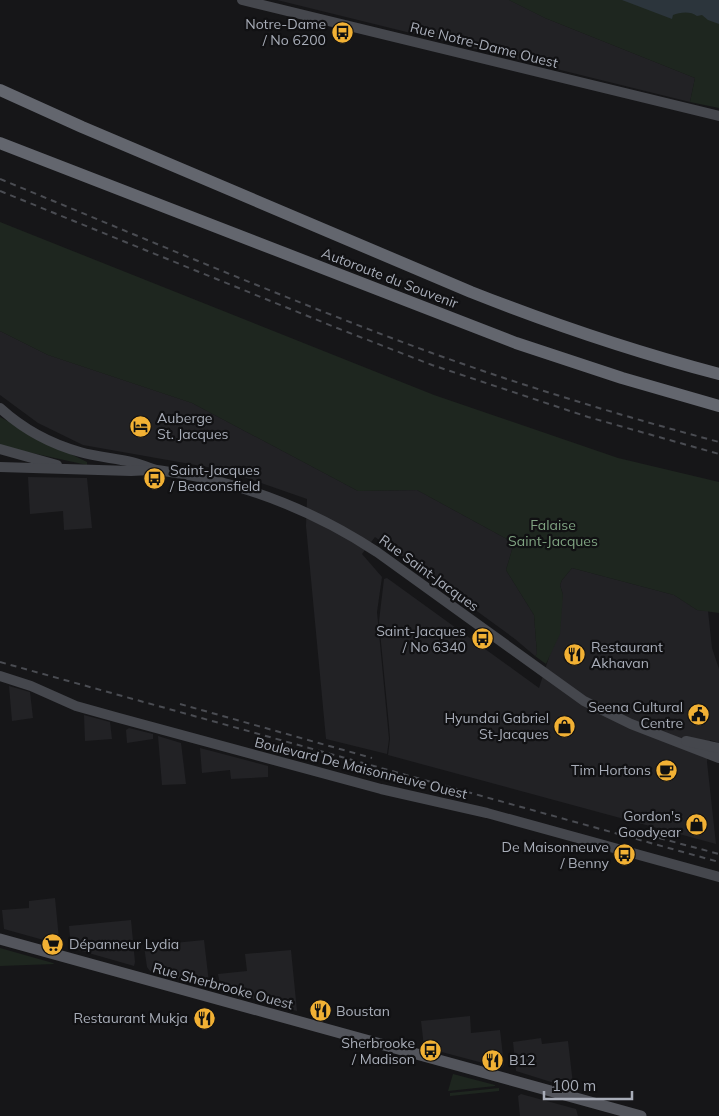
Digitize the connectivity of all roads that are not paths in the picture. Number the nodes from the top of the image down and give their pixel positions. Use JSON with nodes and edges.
{"nodes":[{"id":1,"x":242,"y":0,"type":"edge"},
{"id":2,"x":0,"y":90,"type":"edge"},
{"id":3,"x":0,"y":95,"type":"edge"},
{"id":4,"x":719,"y":116,"type":"edge"},
{"id":5,"x":82,"y":127,"type":"junction"},
{"id":6,"x":0,"y":142,"type":"edge"},
{"id":7,"x":719,"y":374,"type":"edge"},
{"id":8,"x":719,"y":406,"type":"edge"},
{"id":9,"x":0,"y":408,"type":"edge"},
{"id":10,"x":0,"y":449,"type":"edge"},
{"id":11,"x":0,"y":467,"type":"edge"},
{"id":12,"x":68,"y":468,"type":"junction"},
{"id":13,"x":156,"y":470,"type":"junction"},
{"id":14,"x":0,"y":676,"type":"edge"},
{"id":15,"x":670,"y":739,"type":"junction"},
{"id":16,"x":719,"y":748,"type":"edge"},
{"id":17,"x":719,"y":758,"type":"edge"},
{"id":18,"x":719,"y":877,"type":"edge"},
{"id":19,"x":0,"y":939,"type":"edge"},
{"id":20,"x":641,"y":1116,"type":"edge"}],
"edges":[{"from":1,"to":4,"type":"main road","name":"Rue Notre-Dame Ouest"},
{"from":2,"to":5,"type":"highway"},
{"from":3,"to":5,"type":"highway"},
{"from":5,"to":7,"type":"highway","name":"Autoroute du Souvenir"},
{"from":6,"to":8,"type":"highway","name":"Autoroute du Souvenir"},
{"from":9,"to":13,"type":"main road","name":"Rue Saint-Jacques"},
{"from":10,"to":12,"type":"main road"},
{"from":11,"to":12,"type":"main road"},
{"from":12,"to":13,"type":"main road","name":"Rue Saint-Jacques"},
{"from":13,"to":15,"type":"main road","name":"Rue Saint-Jacques"},
{"from":14,"to":18,"type":"main road","name":"Boulevard De Maisonneuve Ouest"},
{"from":15,"to":16,"type":"main road","name":"Rue Saint-Jacques"},
{"from":15,"to":17,"type":"main road","name":"Rue Saint-Jacques"},
{"from":19,"to":20,"type":"main road","name":"Rue Sherbrooke Ouest"}]}
